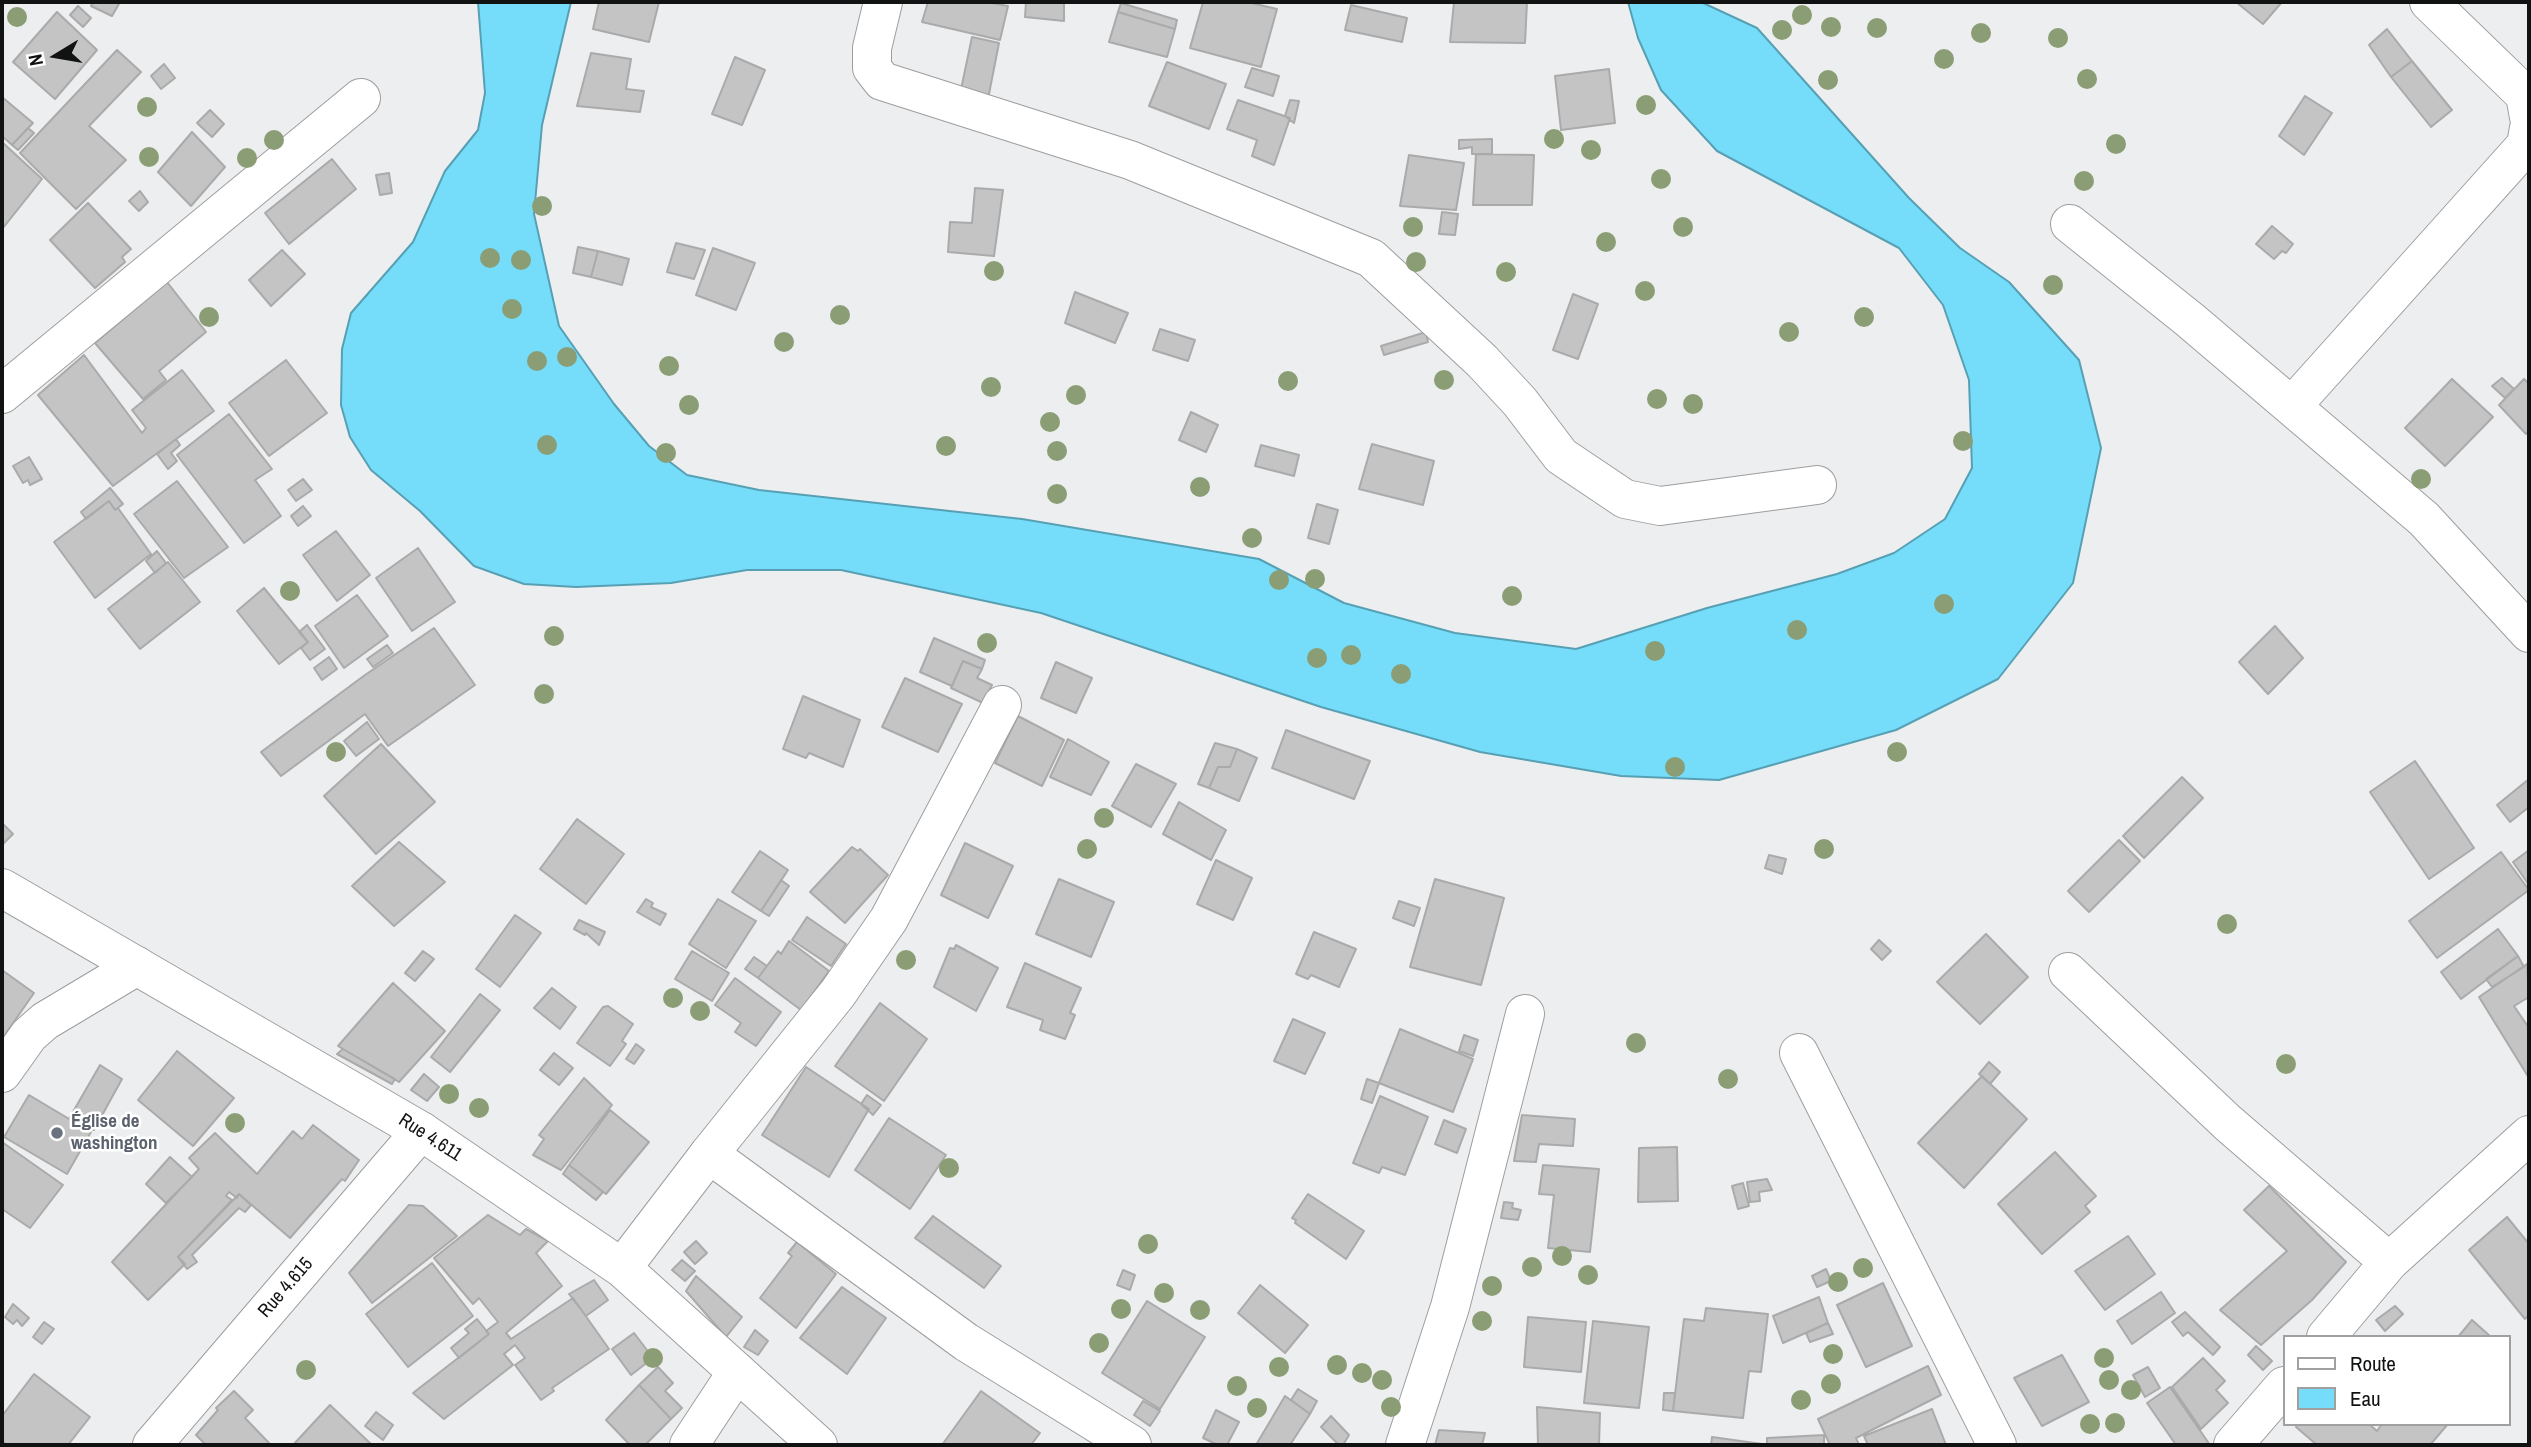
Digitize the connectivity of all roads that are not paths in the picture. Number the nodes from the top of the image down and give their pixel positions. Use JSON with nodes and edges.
{"nodes":[{"id":1,"x":883,"y":2,"type":"edge"},
{"id":2,"x":2429,"y":2,"type":"edge"},
{"id":3,"x":361,"y":98,"type":"dead end"},
{"id":4,"x":2529,"y":117,"type":"edge"},
{"id":5,"x":2529,"y":128,"type":"edge"},
{"id":6,"x":2070,"y":224,"type":"dead end"},
{"id":7,"x":2,"y":394,"type":"edge"},
{"id":8,"x":2292,"y":406,"type":"junction"},
{"id":9,"x":1817,"y":485,"type":"dead end"},
{"id":10,"x":2529,"y":633,"type":"edge"},
{"id":11,"x":1002,"y":705,"type":"dead end"},
{"id":12,"x":2,"y":888,"type":"edge"},
{"id":13,"x":137,"y":966,"type":"junction"},
{"id":14,"x":2068,"y":972,"type":"dead end"},
{"id":15,"x":1525,"y":1014,"type":"dead end"},
{"id":16,"x":1799,"y":1053,"type":"dead end"},
{"id":17,"x":2,"y":1073,"type":"edge"},
{"id":18,"x":421,"y":1131,"type":"junction"},
{"id":19,"x":2529,"y":1135,"type":"edge"},
{"id":20,"x":709,"y":1154,"type":"junction"},
{"id":21,"x":2389,"y":1262,"type":"junction"},
{"id":22,"x":622,"y":1268,"type":"junction"},
{"id":23,"x":2328,"y":1335,"type":"edge"},
{"id":24,"x":737,"y":1371,"type":"junction"},
{"id":25,"x":2282,"y":1388,"type":"edge"},
{"id":26,"x":152,"y":1445,"type":"edge"},
{"id":27,"x":689,"y":1445,"type":"edge"},
{"id":28,"x":818,"y":1445,"type":"edge"},
{"id":29,"x":1132,"y":1445,"type":"edge"},
{"id":30,"x":1405,"y":1445,"type":"edge"},
{"id":31,"x":1997,"y":1445,"type":"edge"},
{"id":32,"x":2234,"y":1445,"type":"edge"}],
"edges":[{"from":1,"to":9,"type":"street"},
{"from":2,"to":4,"type":"street"},
{"from":3,"to":7,"type":"street"},
{"from":5,"to":8,"type":"street"},
{"from":6,"to":8,"type":"street"},
{"from":8,"to":10,"type":"street"},
{"from":11,"to":20,"type":"street"},
{"from":12,"to":13,"type":"street","name":"Rue 4.611"},
{"from":13,"to":17,"type":"street"},
{"from":13,"to":18,"type":"street","name":"Rue 4.611"},
{"from":14,"to":21,"type":"street"},
{"from":15,"to":30,"type":"street"},
{"from":16,"to":31,"type":"street"},
{"from":18,"to":22,"type":"street","name":"Rue 4.611"},
{"from":18,"to":26,"type":"street","name":"Rue 4.615"},
{"from":19,"to":21,"type":"street"},
{"from":20,"to":22,"type":"street"},
{"from":20,"to":29,"type":"street"},
{"from":21,"to":23,"type":"street"},
{"from":22,"to":24,"type":"street","name":"Rue 4.611"},
{"from":24,"to":27,"type":"street"},
{"from":24,"to":28,"type":"street","name":"Rue 4.611"},
{"from":25,"to":32,"type":"street"}]}
